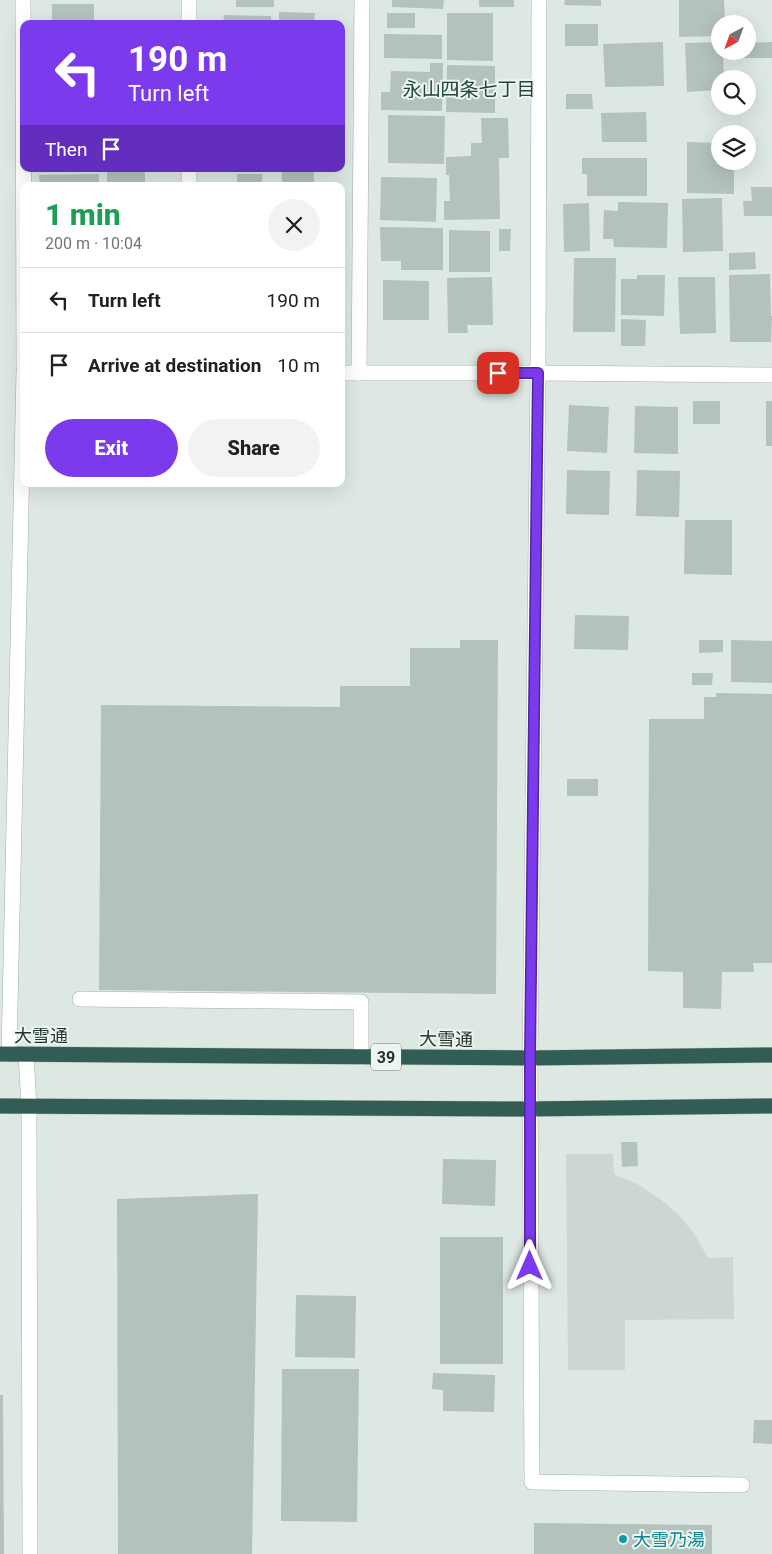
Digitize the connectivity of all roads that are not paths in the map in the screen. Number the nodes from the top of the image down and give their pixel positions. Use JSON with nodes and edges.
{"nodes":[{"id":1,"x":23,"y":0,"type":"edge"},
{"id":2,"x":189,"y":0,"type":"edge"},
{"id":3,"x":362,"y":0,"type":"edge"},
{"id":4,"x":539,"y":0,"type":"edge"},
{"id":5,"x":23,"y":20,"type":"edge"},
{"id":6,"x":189,"y":20,"type":"edge"},
{"id":7,"x":359,"y":373,"type":"junction"},
{"id":8,"x":538,"y":373,"type":"junction"},
{"id":9,"x":345,"y":374,"type":"edge"},
{"id":10,"x":772,"y":375,"type":"edge"},
{"id":11,"x":21,"y":487,"type":"edge"},
{"id":12,"x":80,"y":999,"type":"dead end"},
{"id":13,"x":5,"y":1054,"type":"edge"},
{"id":14,"x":26,"y":1054,"type":"junction"},
{"id":15,"x":772,"y":1055,"type":"edge"},
{"id":16,"x":361,"y":1057,"type":"junction"},
{"id":17,"x":530,"y":1058,"type":"junction"},
{"id":18,"x":0,"y":1106,"type":"edge"},
{"id":19,"x":28,"y":1106,"type":"junction"},
{"id":20,"x":772,"y":1106,"type":"edge"},
{"id":21,"x":529,"y":1109,"type":"junction"},
{"id":22,"x":742,"y":1485,"type":"dead end"},
{"id":23,"x":30,"y":1554,"type":"edge"}],
"edges":[{"from":1,"to":5,"type":"street"},
{"from":2,"to":6,"type":"street"},
{"from":3,"to":7,"type":"street"},
{"from":4,"to":8,"type":"street"},
{"from":7,"to":8,"type":"street"},
{"from":7,"to":9,"type":"street"},
{"from":8,"to":10,"type":"street"},
{"from":8,"to":17,"type":"street"},
{"from":11,"to":13,"type":"street"},
{"from":12,"to":16,"type":"street"},
{"from":13,"to":14,"type":"highway","name":"大雪通","number":"39"},
{"from":14,"to":16,"type":"highway","name":"大雪通","number":"39"},
{"from":14,"to":19,"type":"street"},
{"from":15,"to":17,"type":"highway","name":"大雪通","number":"39"},
{"from":16,"to":17,"type":"highway","name":"大雪通","number":"39"},
{"from":17,"to":21,"type":"street"},
{"from":18,"to":19,"type":"highway"},
{"from":19,"to":21,"type":"highway"},
{"from":19,"to":23,"type":"street"},
{"from":20,"to":21,"type":"highway"},
{"from":21,"to":22,"type":"street"}]}
